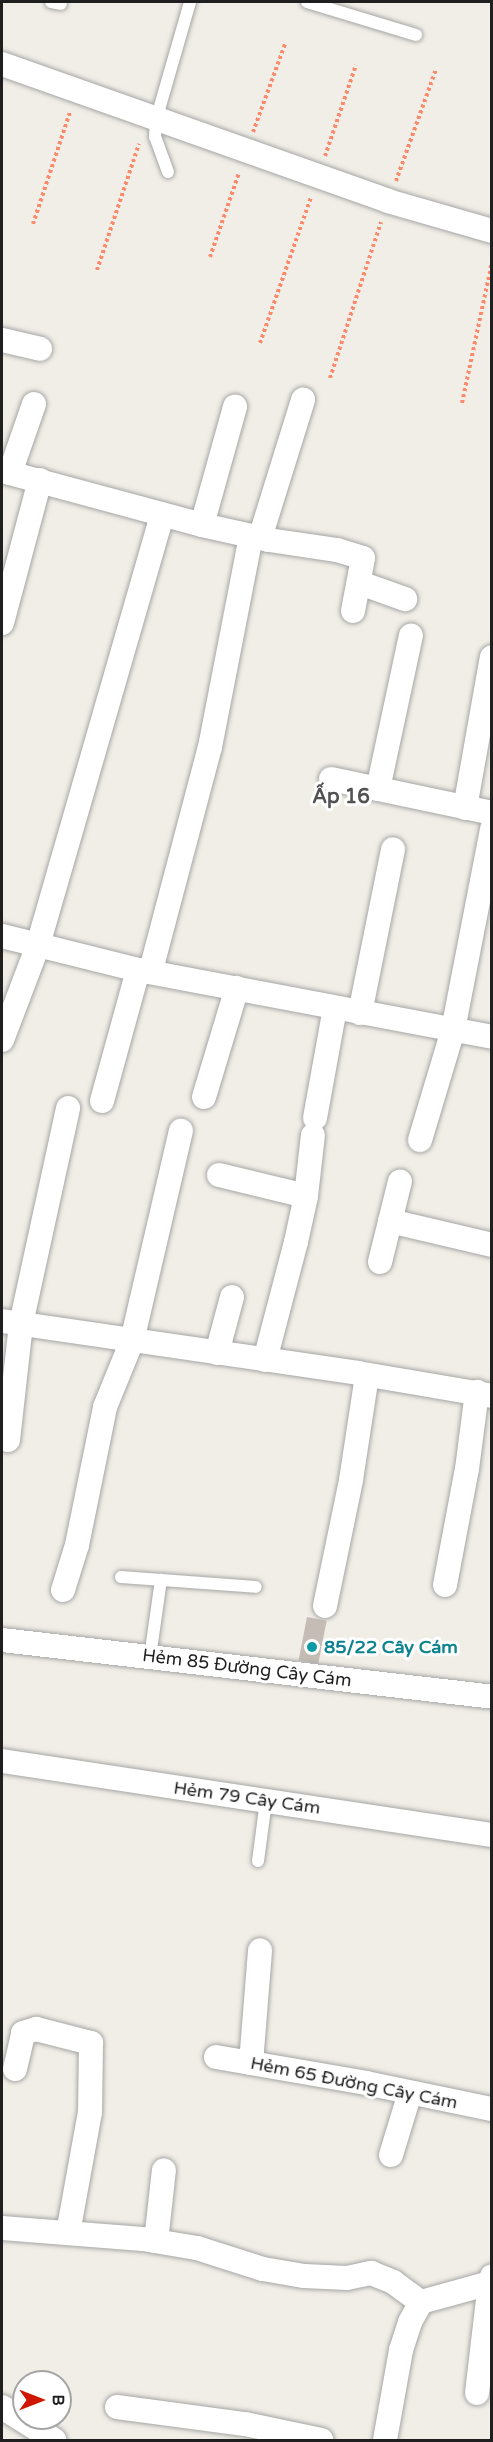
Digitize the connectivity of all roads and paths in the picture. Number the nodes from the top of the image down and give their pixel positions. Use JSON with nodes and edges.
{"nodes":[{"id":1,"x":190,"y":2,"type":"edge"},
{"id":2,"x":307,"y":2,"type":"edge"},
{"id":3,"x":342,"y":7,"type":"edge"},
{"id":4,"x":416,"y":35,"type":"dead end"},
{"id":5,"x":285,"y":44,"type":"dead end"},
{"id":6,"x":2,"y":64,"type":"edge"},
{"id":7,"x":356,"y":65,"type":"dead end"},
{"id":8,"x":436,"y":69,"type":"dead end"},
{"id":9,"x":76,"y":92,"type":"junction"},
{"id":10,"x":152,"y":119,"type":"junction"},
{"id":11,"x":246,"y":152,"type":"junction"},
{"id":12,"x":168,"y":172,"type":"dead end"},
{"id":13,"x":318,"y":177,"type":"junction"},
{"id":14,"x":388,"y":201,"type":"junction"},
{"id":15,"x":33,"y":224,"type":"dead end"},
{"id":16,"x":492,"y":231,"type":"edge"},
{"id":17,"x":210,"y":257,"type":"dead end"},
{"id":18,"x":492,"y":262,"type":"edge"},
{"id":19,"x":97,"y":270,"type":"dead end"},
{"id":20,"x":2,"y":340,"type":"edge"},
{"id":21,"x":260,"y":344,"type":"dead end"},
{"id":22,"x":40,"y":349,"type":"dead end"},
{"id":23,"x":330,"y":378,"type":"dead end"},
{"id":24,"x":303,"y":400,"type":"dead end"},
{"id":25,"x":462,"y":403,"type":"dead end"},
{"id":26,"x":34,"y":404,"type":"dead end"},
{"id":27,"x":235,"y":408,"type":"dead end"},
{"id":28,"x":6,"y":472,"type":"edge"},
{"id":29,"x":40,"y":480,"type":"junction"},
{"id":30,"x":162,"y":515,"type":"junction"},
{"id":31,"x":202,"y":525,"type":"junction"},
{"id":32,"x":256,"y":537,"type":"junction"},
{"id":33,"x":360,"y":583,"type":"junction"},
{"id":34,"x":405,"y":599,"type":"dead end"},
{"id":35,"x":353,"y":611,"type":"dead end"},
{"id":36,"x":2,"y":623,"type":"edge"},
{"id":37,"x":411,"y":635,"type":"dead end"},
{"id":38,"x":492,"y":657,"type":"edge"},
{"id":39,"x":331,"y":779,"type":"dead end"},
{"id":40,"x":378,"y":789,"type":"junction"},
{"id":41,"x":465,"y":808,"type":"junction"},
{"id":42,"x":492,"y":813,"type":"edge"},
{"id":43,"x":492,"y":829,"type":"edge"},
{"id":44,"x":393,"y":849,"type":"dead end"},
{"id":45,"x":2,"y":936,"type":"edge"},
{"id":46,"x":38,"y":945,"type":"junction"},
{"id":47,"x":144,"y":970,"type":"junction"},
{"id":48,"x":237,"y":988,"type":"junction"},
{"id":49,"x":335,"y":1008,"type":"junction"},
{"id":50,"x":360,"y":1013,"type":"junction"},
{"id":51,"x":453,"y":1030,"type":"junction"},
{"id":52,"x":492,"y":1037,"type":"edge"},
{"id":53,"x":2,"y":1040,"type":"edge"},
{"id":54,"x":204,"y":1097,"type":"dead end"},
{"id":55,"x":102,"y":1101,"type":"dead end"},
{"id":56,"x":68,"y":1108,"type":"dead end"},
{"id":57,"x":182,"y":1131,"type":"dead end"},
{"id":58,"x":420,"y":1140,"type":"dead end"},
{"id":59,"x":219,"y":1175,"type":"dead end"},
{"id":60,"x":400,"y":1181,"type":"dead end"},
{"id":61,"x":306,"y":1196,"type":"junction"},
{"id":62,"x":390,"y":1221,"type":"junction"},
{"id":63,"x":492,"y":1245,"type":"edge"},
{"id":64,"x":380,"y":1262,"type":"dead end"},
{"id":65,"x":232,"y":1298,"type":"dead end"},
{"id":66,"x":11,"y":1323,"type":"edge"},
{"id":67,"x":132,"y":1341,"type":"junction"},
{"id":68,"x":217,"y":1353,"type":"junction"},
{"id":69,"x":265,"y":1360,"type":"junction"},
{"id":70,"x":368,"y":1375,"type":"junction"},
{"id":71,"x":484,"y":1394,"type":"edge"},
{"id":72,"x":8,"y":1440,"type":"dead end"},
{"id":73,"x":121,"y":1577,"type":"dead end"},
{"id":74,"x":161,"y":1580,"type":"junction"},
{"id":75,"x":445,"y":1585,"type":"dead end"},
{"id":76,"x":256,"y":1587,"type":"dead end"},
{"id":77,"x":63,"y":1590,"type":"dead end"},
{"id":78,"x":325,"y":1606,"type":"dead end"},
{"id":79,"x":2,"y":1640,"type":"edge"},
{"id":80,"x":150,"y":1657,"type":"junction"},
{"id":81,"x":492,"y":1696,"type":"edge"},
{"id":82,"x":2,"y":1761,"type":"edge"},
{"id":83,"x":266,"y":1801,"type":"junction"},
{"id":84,"x":492,"y":1835,"type":"edge"},
{"id":85,"x":258,"y":1861,"type":"dead end"},
{"id":86,"x":260,"y":1950,"type":"dead end"},
{"id":87,"x":216,"y":2057,"type":"dead end"},
{"id":88,"x":251,"y":2063,"type":"junction"},
{"id":89,"x":15,"y":2069,"type":"dead end"},
{"id":90,"x":410,"y":2093,"type":"junction"},
{"id":91,"x":492,"y":2109,"type":"edge"},
{"id":92,"x":391,"y":2155,"type":"dead end"},
{"id":93,"x":164,"y":2170,"type":"dead end"},
{"id":94,"x":2,"y":2228,"type":"edge"},
{"id":95,"x":68,"y":2233,"type":"junction"},
{"id":96,"x":156,"y":2241,"type":"junction"},
{"id":97,"x":491,"y":2280,"type":"edge"},
{"id":98,"x":421,"y":2301,"type":"junction"},
{"id":99,"x":477,"y":2393,"type":"dead end"},
{"id":100,"x":2,"y":2407,"type":"edge"},
{"id":101,"x":117,"y":2407,"type":"dead end"},
{"id":102,"x":54,"y":2440,"type":"edge"},
{"id":103,"x":321,"y":2440,"type":"edge"},
{"id":104,"x":385,"y":2440,"type":"edge"}],
"edges":[{"from":1,"to":10,"type":"lane"},
{"from":2,"to":3,"type":"lane"},
{"from":3,"to":4,"type":"lane"},
{"from":5,"to":11,"type":"path"},
{"from":6,"to":9,"type":"street"},
{"from":7,"to":13,"type":"path"},
{"from":8,"to":14,"type":"path"},
{"from":9,"to":10,"type":"street"},
{"from":9,"to":15,"type":"path"},
{"from":10,"to":11,"type":"street"},
{"from":10,"to":12,"type":"lane"},
{"from":10,"to":19,"type":"path"},
{"from":11,"to":13,"type":"street"},
{"from":11,"to":17,"type":"path"},
{"from":13,"to":14,"type":"street"},
{"from":13,"to":21,"type":"path"},
{"from":14,"to":16,"type":"street"},
{"from":14,"to":23,"type":"path"},
{"from":18,"to":25,"type":"path"},
{"from":20,"to":22,"type":"street"},
{"from":24,"to":32,"type":"street"},
{"from":26,"to":28,"type":"street"},
{"from":27,"to":31,"type":"street"},
{"from":28,"to":29,"type":"street"},
{"from":29,"to":30,"type":"street"},
{"from":29,"to":36,"type":"street"},
{"from":30,"to":31,"type":"street"},
{"from":30,"to":46,"type":"street"},
{"from":31,"to":32,"type":"street"},
{"from":32,"to":33,"type":"street"},
{"from":32,"to":47,"type":"street"},
{"from":33,"to":34,"type":"street"},
{"from":33,"to":35,"type":"street"},
{"from":37,"to":40,"type":"street"},
{"from":38,"to":41,"type":"street"},
{"from":39,"to":40,"type":"street"},
{"from":40,"to":41,"type":"street"},
{"from":41,"to":42,"type":"street"},
{"from":43,"to":51,"type":"street"},
{"from":44,"to":50,"type":"street"},
{"from":45,"to":46,"type":"street"},
{"from":46,"to":47,"type":"street"},
{"from":46,"to":53,"type":"street"},
{"from":47,"to":48,"type":"street"},
{"from":47,"to":55,"type":"street"},
{"from":48,"to":49,"type":"street"},
{"from":48,"to":54,"type":"street"},
{"from":49,"to":50,"type":"street"},
{"from":49,"to":61,"type":"street"},
{"from":50,"to":51,"type":"street"},
{"from":51,"to":52,"type":"street"},
{"from":51,"to":58,"type":"street"},
{"from":56,"to":66,"type":"street"},
{"from":57,"to":67,"type":"street"},
{"from":59,"to":61,"type":"street"},
{"from":60,"to":62,"type":"street"},
{"from":61,"to":69,"type":"street"},
{"from":62,"to":63,"type":"street"},
{"from":62,"to":64,"type":"street"},
{"from":65,"to":68,"type":"street"},
{"from":66,"to":67,"type":"street"},
{"from":66,"to":72,"type":"street"},
{"from":67,"to":68,"type":"street"},
{"from":67,"to":77,"type":"street"},
{"from":68,"to":69,"type":"street"},
{"from":69,"to":70,"type":"street"},
{"from":70,"to":71,"type":"street"},
{"from":70,"to":78,"type":"street"},
{"from":71,"to":75,"type":"street"},
{"from":73,"to":74,"type":"lane"},
{"from":74,"to":76,"type":"lane"},
{"from":74,"to":80,"type":"lane"},
{"from":79,"to":80,"type":"street","name":"Hẻm 85 Đường Cây Cám"},
{"from":80,"to":81,"type":"street","name":"Hẻm 85 Đường Cây Cám"},
{"from":82,"to":83,"type":"street","name":"Hẻm 79 Cây Cám"},
{"from":83,"to":84,"type":"street","name":"Hẻm 79 Cây Cám"},
{"from":83,"to":85,"type":"lane"},
{"from":86,"to":88,"type":"street"},
{"from":87,"to":88,"type":"street","name":"Hẻm 65 Đường Cây Cám"},
{"from":88,"to":90,"type":"street","name":"Hẻm 65 Đường Cây Cám"},
{"from":89,"to":95,"type":"street"},
{"from":90,"to":91,"type":"street","name":"Hẻm 65 Đường Cây Cám"},
{"from":90,"to":92,"type":"street"},
{"from":93,"to":96,"type":"street"},
{"from":94,"to":95,"type":"street"},
{"from":95,"to":96,"type":"street"},
{"from":96,"to":98,"type":"street"},
{"from":97,"to":98,"type":"street"},
{"from":97,"to":99,"type":"street"},
{"from":98,"to":104,"type":"street"},
{"from":100,"to":102,"type":"street"},
{"from":101,"to":103,"type":"street"}]}
